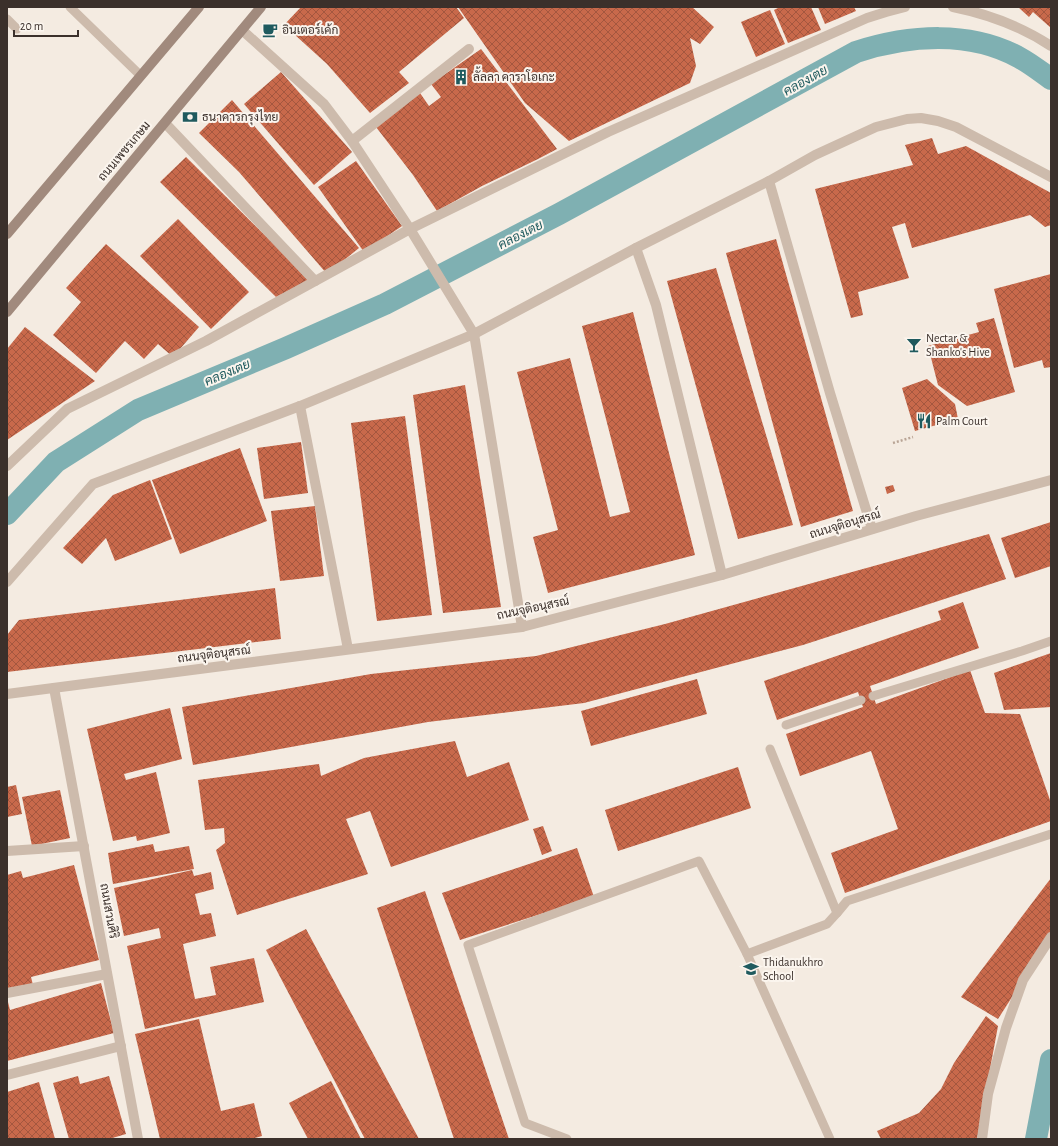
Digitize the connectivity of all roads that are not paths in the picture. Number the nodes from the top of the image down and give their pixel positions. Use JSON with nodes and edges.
{"nodes":[{"id":1,"x":70,"y":7,"type":"edge"},
{"id":2,"x":199,"y":7,"type":"edge"},
{"id":3,"x":261,"y":7,"type":"edge"},
{"id":4,"x":904,"y":7,"type":"edge"},
{"id":5,"x":954,"y":7,"type":"edge"},
{"id":6,"x":7,"y":19,"type":"edge"},
{"id":7,"x":17,"y":29,"type":"dead end"},
{"id":8,"x":242,"y":30,"type":"junction"},
{"id":9,"x":1051,"y":46,"type":"edge"},
{"id":10,"x":469,"y":49,"type":"dead end"},
{"id":11,"x":140,"y":75,"type":"junction"},
{"id":12,"x":165,"y":122,"type":"junction"},
{"id":13,"x":352,"y":141,"type":"junction"},
{"id":14,"x":1051,"y":177,"type":"edge"},
{"id":15,"x":769,"y":181,"type":"junction"},
{"id":16,"x":410,"y":229,"type":"junction"},
{"id":17,"x":7,"y":234,"type":"edge"},
{"id":18,"x":636,"y":248,"type":"junction"},
{"id":19,"x":315,"y":281,"type":"junction"},
{"id":20,"x":7,"y":312,"type":"edge"},
{"id":21,"x":474,"y":334,"type":"junction"},
{"id":22,"x":300,"y":406,"type":"junction"},
{"id":23,"x":7,"y":466,"type":"edge"},
{"id":24,"x":1051,"y":480,"type":"edge"},
{"id":25,"x":872,"y":529,"type":"junction"},
{"id":26,"x":722,"y":575,"type":"junction"},
{"id":27,"x":7,"y":582,"type":"edge"},
{"id":28,"x":522,"y":627,"type":"junction"},
{"id":29,"x":1051,"y":640,"type":"edge"},
{"id":30,"x":348,"y":649,"type":"junction"},
{"id":31,"x":54,"y":688,"type":"junction"},
{"id":32,"x":7,"y":694,"type":"edge"},
{"id":33,"x":873,"y":696,"type":"dead end"},
{"id":34,"x":861,"y":700,"type":"dead end"},
{"id":35,"x":786,"y":725,"type":"dead end"},
{"id":36,"x":770,"y":749,"type":"dead end"},
{"id":37,"x":1051,"y":834,"type":"edge"},
{"id":38,"x":84,"y":846,"type":"junction"},
{"id":39,"x":7,"y":851,"type":"edge"},
{"id":40,"x":837,"y":913,"type":"junction"},
{"id":41,"x":1051,"y":937,"type":"edge"},
{"id":42,"x":747,"y":954,"type":"junction"},
{"id":43,"x":107,"y":974,"type":"junction"},
{"id":44,"x":7,"y":993,"type":"edge"},
{"id":45,"x":121,"y":1046,"type":"junction"},
{"id":46,"x":7,"y":1075,"type":"edge"},
{"id":47,"x":138,"y":1139,"type":"edge"},
{"id":48,"x":567,"y":1139,"type":"edge"},
{"id":49,"x":830,"y":1139,"type":"edge"},
{"id":50,"x":982,"y":1139,"type":"edge"}],
"edges":[{"from":1,"to":11,"type":"lane"},
{"from":2,"to":11,"type":"main road"},
{"from":3,"to":8,"type":"main road","name":"ถนนเพชรเกษม"},
{"from":4,"to":16,"type":"street"},
{"from":5,"to":9,"type":"street"},
{"from":6,"to":7,"type":"lane"},
{"from":8,"to":12,"type":"main road","name":"ถนนเพชรเกษม"},
{"from":8,"to":13,"type":"street"},
{"from":10,"to":13,"type":"street"},
{"from":11,"to":17,"type":"main road"},
{"from":12,"to":19,"type":"street"},
{"from":12,"to":20,"type":"main road","name":"ถนนเพชรเกษม"},
{"from":13,"to":16,"type":"street"},
{"from":14,"to":15,"type":"street"},
{"from":15,"to":18,"type":"street"},
{"from":15,"to":25,"type":"street"},
{"from":16,"to":19,"type":"street"},
{"from":16,"to":21,"type":"street"},
{"from":18,"to":21,"type":"street"},
{"from":18,"to":26,"type":"street"},
{"from":19,"to":23,"type":"street"},
{"from":21,"to":22,"type":"street"},
{"from":21,"to":28,"type":"street"},
{"from":22,"to":27,"type":"street"},
{"from":22,"to":30,"type":"street"},
{"from":24,"to":25,"type":"street","name":"ถนนจุติอนุสรณ์"},
{"from":25,"to":26,"type":"street","name":"ถนนจุติอนุสรณ์"},
{"from":26,"to":28,"type":"street","name":"ถนนจุติอนุสรณ์"},
{"from":28,"to":30,"type":"street","name":"ถนนจุติอนุสรณ์"},
{"from":29,"to":33,"type":"lane"},
{"from":30,"to":31,"type":"street","name":"ถนนจุติอนุสรณ์"},
{"from":31,"to":32,"type":"street","name":"ถนนจุติอนุสรณ์"},
{"from":31,"to":38,"type":"street","name":"ถนนสวนศิริ"},
{"from":34,"to":35,"type":"lane"},
{"from":36,"to":40,"type":"lane"},
{"from":37,"to":40,"type":"lane"},
{"from":38,"to":39,"type":"street"},
{"from":38,"to":43,"type":"street","name":"ถนนสวนศิริ"},
{"from":40,"to":42,"type":"lane"},
{"from":41,"to":50,"type":"street"},
{"from":42,"to":48,"type":"lane"},
{"from":42,"to":49,"type":"lane"},
{"from":43,"to":44,"type":"street"},
{"from":43,"to":45,"type":"street","name":"ถนนสวนศิริ"},
{"from":45,"to":46,"type":"street"},
{"from":45,"to":47,"type":"street","name":"ถนนสวนศิริ"}]}
